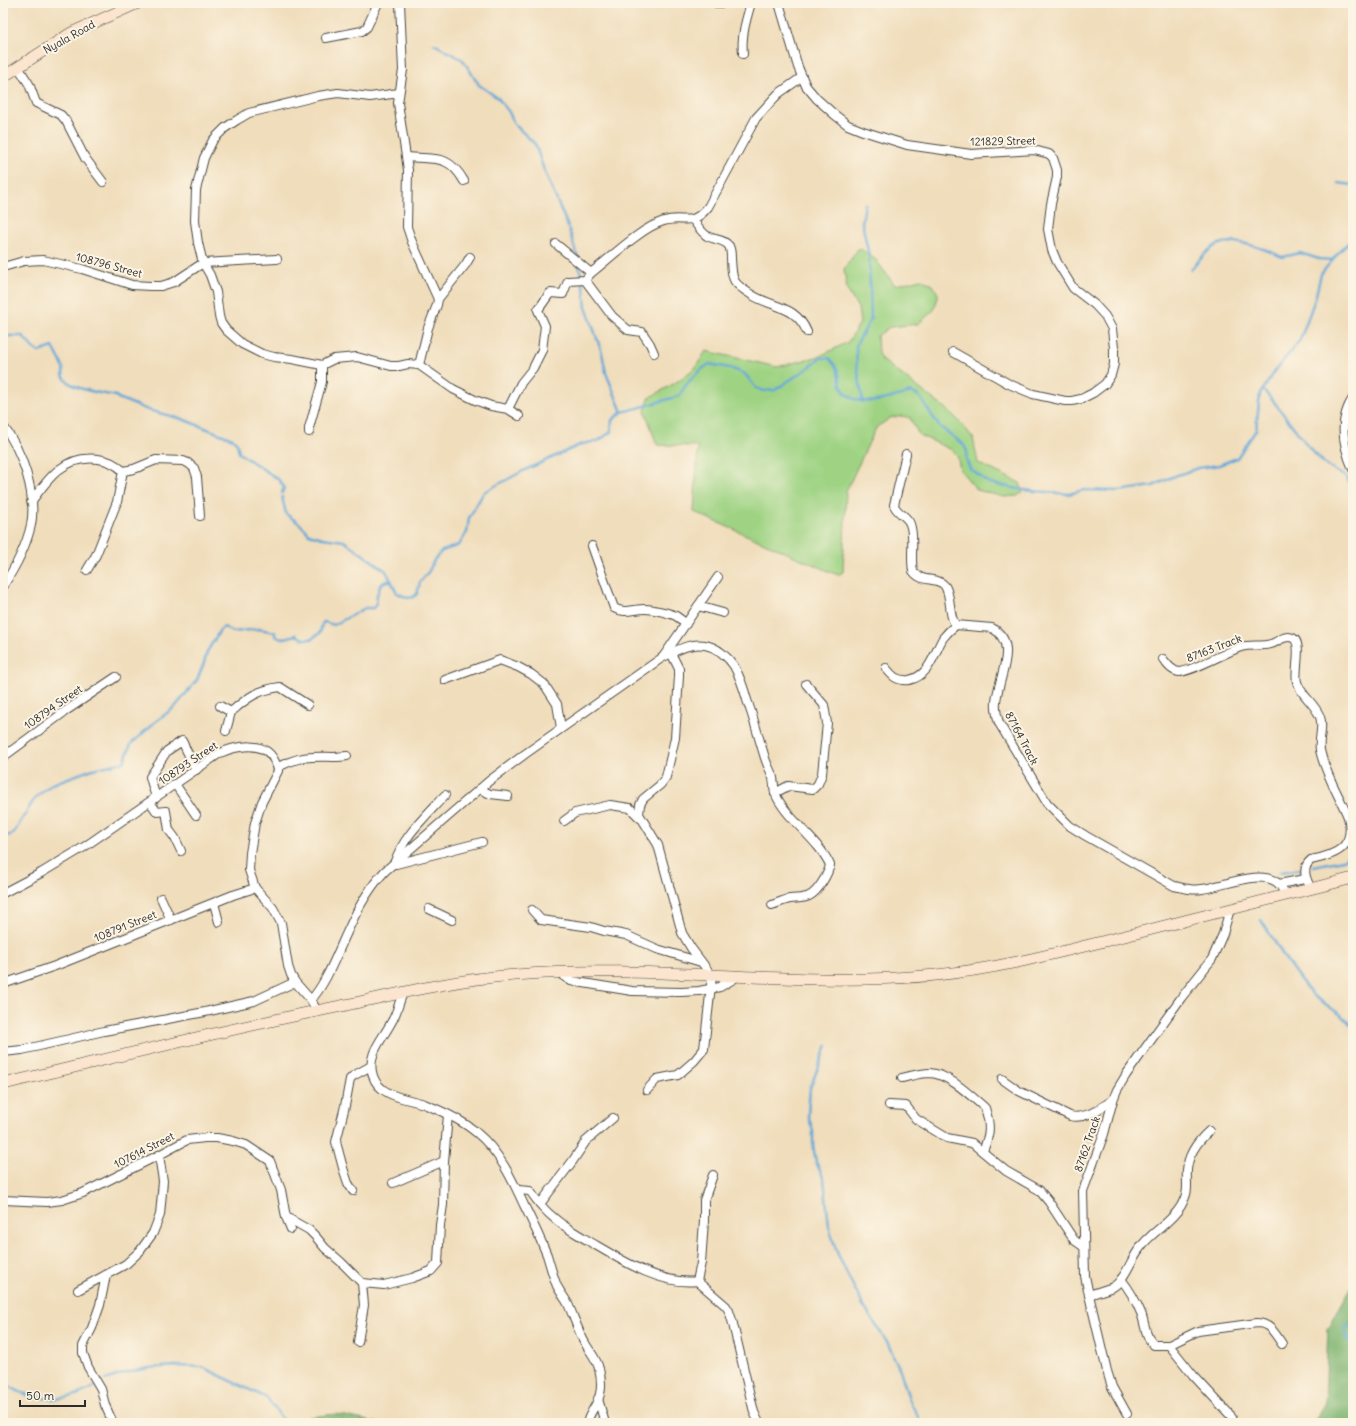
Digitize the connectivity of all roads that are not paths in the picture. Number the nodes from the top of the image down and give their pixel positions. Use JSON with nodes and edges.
{"nodes":[{"id":1,"x":138,"y":3,"type":"edge"},
{"id":2,"x":378,"y":3,"type":"edge"},
{"id":3,"x":400,"y":3,"type":"edge"},
{"id":4,"x":716,"y":3,"type":"edge"},
{"id":5,"x":724,"y":3,"type":"edge"},
{"id":6,"x":751,"y":3,"type":"edge"},
{"id":7,"x":779,"y":3,"type":"edge"},
{"id":8,"x":123,"y":6,"type":"edge"},
{"id":9,"x":326,"y":38,"type":"dead end"},
{"id":10,"x":743,"y":54,"type":"dead end"},
{"id":11,"x":18,"y":67,"type":"junction"},
{"id":12,"x":3,"y":77,"type":"edge"},
{"id":13,"x":802,"y":77,"type":"junction"},
{"id":14,"x":399,"y":93,"type":"junction"},
{"id":15,"x":407,"y":157,"type":"junction"},
{"id":16,"x":464,"y":181,"type":"dead end"},
{"id":17,"x":102,"y":182,"type":"dead end"},
{"id":18,"x":693,"y":220,"type":"junction"},
{"id":19,"x":556,"y":244,"type":"dead end"},
{"id":20,"x":470,"y":257,"type":"dead end"},
{"id":21,"x":277,"y":259,"type":"dead end"},
{"id":22,"x":203,"y":263,"type":"junction"},
{"id":23,"x":3,"y":267,"type":"edge"},
{"id":24,"x":587,"y":274,"type":"junction"},
{"id":25,"x":438,"y":299,"type":"junction"},
{"id":26,"x":807,"y":332,"type":"dead end"},
{"id":27,"x":953,"y":352,"type":"dead end"},
{"id":28,"x":654,"y":353,"type":"dead end"},
{"id":29,"x":322,"y":365,"type":"junction"},
{"id":30,"x":419,"y":365,"type":"junction"},
{"id":31,"x":1353,"y":398,"type":"edge"},
{"id":32,"x":508,"y":409,"type":"junction"},
{"id":33,"x":519,"y":416,"type":"dead end"},
{"id":34,"x":3,"y":426,"type":"edge"},
{"id":35,"x":309,"y":432,"type":"dead end"},
{"id":36,"x":906,"y":454,"type":"dead end"},
{"id":37,"x":1353,"y":469,"type":"edge"},
{"id":38,"x":123,"y":471,"type":"junction"},
{"id":39,"x":31,"y":502,"type":"junction"},
{"id":40,"x":200,"y":516,"type":"dead end"},
{"id":41,"x":592,"y":546,"type":"dead end"},
{"id":42,"x":87,"y":570,"type":"dead end"},
{"id":43,"x":718,"y":577,"type":"dead end"},
{"id":44,"x":3,"y":586,"type":"edge"},
{"id":45,"x":698,"y":606,"type":"junction"},
{"id":46,"x":723,"y":613,"type":"dead end"},
{"id":47,"x":686,"y":624,"type":"junction"},
{"id":48,"x":956,"y":625,"type":"junction"},
{"id":49,"x":671,"y":653,"type":"junction"},
{"id":50,"x":663,"y":658,"type":"junction"},
{"id":51,"x":1163,"y":659,"type":"dead end"},
{"id":52,"x":886,"y":668,"type":"dead end"},
{"id":53,"x":116,"y":676,"type":"dead end"},
{"id":54,"x":445,"y":680,"type":"dead end"},
{"id":55,"x":806,"y":684,"type":"dead end"},
{"id":56,"x":308,"y":705,"type":"dead end"},
{"id":57,"x":220,"y":706,"type":"dead end"},
{"id":58,"x":231,"y":712,"type":"junction"},
{"id":59,"x":561,"y":728,"type":"junction"},
{"id":60,"x":226,"y":731,"type":"dead end"},
{"id":61,"x":347,"y":756,"type":"dead end"},
{"id":62,"x":3,"y":757,"type":"edge"},
{"id":63,"x":278,"y":767,"type":"junction"},
{"id":64,"x":196,"y":770,"type":"junction"},
{"id":65,"x":175,"y":784,"type":"junction"},
{"id":66,"x":480,"y":789,"type":"junction"},
{"id":67,"x":775,"y":792,"type":"junction"},
{"id":68,"x":445,"y":795,"type":"dead end"},
{"id":69,"x":508,"y":796,"type":"dead end"},
{"id":70,"x":153,"y":800,"type":"junction"},
{"id":71,"x":196,"y":815,"type":"dead end"},
{"id":72,"x":564,"y":821,"type":"dead end"},
{"id":73,"x":643,"y":822,"type":"junction"},
{"id":74,"x":482,"y":842,"type":"dead end"},
{"id":75,"x":181,"y":851,"type":"dead end"},
{"id":76,"x":393,"y":864,"type":"junction"},
{"id":77,"x":1353,"y":878,"type":"edge"},
{"id":78,"x":1305,"y":879,"type":"junction"},
{"id":79,"x":1279,"y":884,"type":"junction"},
{"id":80,"x":255,"y":888,"type":"junction"},
{"id":81,"x":1311,"y":889,"type":"junction"},
{"id":82,"x":3,"y":893,"type":"edge"},
{"id":83,"x":1286,"y":895,"type":"junction"},
{"id":84,"x":161,"y":898,"type":"dead end"},
{"id":85,"x":214,"y":903,"type":"junction"},
{"id":86,"x":772,"y":905,"type":"dead end"},
{"id":87,"x":428,"y":909,"type":"dead end"},
{"id":88,"x":1230,"y":909,"type":"junction"},
{"id":89,"x":532,"y":910,"type":"dead end"},
{"id":90,"x":171,"y":920,"type":"junction"},
{"id":91,"x":452,"y":920,"type":"dead end"},
{"id":92,"x":219,"y":922,"type":"dead end"},
{"id":93,"x":701,"y":962,"type":"junction"},
{"id":94,"x":560,"y":972,"type":"junction"},
{"id":95,"x":712,"y":976,"type":"junction"},
{"id":96,"x":737,"y":977,"type":"junction"},
{"id":97,"x":295,"y":982,"type":"junction"},
{"id":98,"x":3,"y":984,"type":"edge"},
{"id":99,"x":711,"y":989,"type":"junction"},
{"id":100,"x":403,"y":993,"type":"junction"},
{"id":101,"x":312,"y":1000,"type":"junction"},
{"id":102,"x":317,"y":1011,"type":"junction"},
{"id":103,"x":3,"y":1052,"type":"edge"},
{"id":104,"x":371,"y":1066,"type":"junction"},
{"id":105,"x":902,"y":1078,"type":"dead end"},
{"id":106,"x":1002,"y":1079,"type":"dead end"},
{"id":107,"x":3,"y":1084,"type":"edge"},
{"id":108,"x":647,"y":1090,"type":"dead end"},
{"id":109,"x":1113,"y":1100,"type":"junction"},
{"id":110,"x":889,"y":1105,"type":"dead end"},
{"id":111,"x":448,"y":1115,"type":"junction"},
{"id":112,"x":613,"y":1118,"type":"dead end"},
{"id":113,"x":1210,"y":1131,"type":"dead end"},
{"id":114,"x":983,"y":1151,"type":"junction"},
{"id":115,"x":159,"y":1155,"type":"junction"},
{"id":116,"x":444,"y":1162,"type":"junction"},
{"id":117,"x":713,"y":1175,"type":"dead end"},
{"id":118,"x":393,"y":1183,"type":"dead end"},
{"id":119,"x":518,"y":1190,"type":"junction"},
{"id":120,"x":353,"y":1191,"type":"dead end"},
{"id":121,"x":3,"y":1200,"type":"edge"},
{"id":122,"x":540,"y":1204,"type":"junction"},
{"id":123,"x":286,"y":1217,"type":"junction"},
{"id":124,"x":291,"y":1229,"type":"dead end"},
{"id":125,"x":1084,"y":1247,"type":"junction"},
{"id":126,"x":106,"y":1275,"type":"junction"},
{"id":127,"x":1121,"y":1279,"type":"junction"},
{"id":128,"x":697,"y":1281,"type":"junction"},
{"id":129,"x":362,"y":1283,"type":"junction"},
{"id":130,"x":78,"y":1290,"type":"dead end"},
{"id":131,"x":1089,"y":1295,"type":"junction"},
{"id":132,"x":358,"y":1342,"type":"dead end"},
{"id":133,"x":1282,"y":1344,"type":"dead end"},
{"id":134,"x":1169,"y":1345,"type":"junction"},
{"id":135,"x":598,"y":1399,"type":"junction"},
{"id":136,"x":1127,"y":1414,"type":"dead end"},
{"id":137,"x":1232,"y":1417,"type":"dead end"},
{"id":138,"x":113,"y":1423,"type":"edge"},
{"id":139,"x":587,"y":1423,"type":"edge"},
{"id":140,"x":605,"y":1423,"type":"edge"},
{"id":141,"x":759,"y":1423,"type":"edge"}],
"edges":[{"from":1,"to":8,"type":"main road","name":"Nyala Road"},
{"from":2,"to":9,"type":"street"},
{"from":3,"to":14,"type":"street"},
{"from":4,"to":5,"type":"street"},
{"from":6,"to":10,"type":"street"},
{"from":7,"to":13,"type":"street","name":"121829 Street"},
{"from":8,"to":11,"type":"main road","name":"Nyala Road"},
{"from":11,"to":12,"type":"main road","name":"Nyala Road"},
{"from":11,"to":17,"type":"street"},
{"from":13,"to":18,"type":"street"},
{"from":13,"to":27,"type":"street","name":"121829 Street"},
{"from":14,"to":15,"type":"street"},
{"from":14,"to":22,"type":"street"},
{"from":15,"to":16,"type":"street"},
{"from":15,"to":25,"type":"street"},
{"from":18,"to":24,"type":"street"},
{"from":18,"to":26,"type":"street"},
{"from":19,"to":24,"type":"street"},
{"from":20,"to":25,"type":"street"},
{"from":21,"to":22,"type":"street"},
{"from":22,"to":23,"type":"street","name":"108796 Street"},
{"from":22,"to":29,"type":"street"},
{"from":24,"to":28,"type":"street"},
{"from":24,"to":32,"type":"street"},
{"from":25,"to":30,"type":"street"},
{"from":29,"to":30,"type":"street"},
{"from":29,"to":35,"type":"street"},
{"from":30,"to":32,"type":"street"},
{"from":31,"to":37,"type":"street"},
{"from":32,"to":33,"type":"street"},
{"from":34,"to":39,"type":"street"},
{"from":36,"to":48,"type":"street"},
{"from":38,"to":39,"type":"street"},
{"from":38,"to":40,"type":"street"},
{"from":38,"to":42,"type":"street"},
{"from":39,"to":44,"type":"street"},
{"from":41,"to":47,"type":"street"},
{"from":43,"to":45,"type":"street"},
{"from":45,"to":46,"type":"street"},
{"from":45,"to":47,"type":"street"},
{"from":47,"to":50,"type":"street"},
{"from":48,"to":52,"type":"street"},
{"from":48,"to":79,"type":"street","name":"87164 Track"},
{"from":49,"to":50,"type":"street"},
{"from":49,"to":67,"type":"street"},
{"from":49,"to":73,"type":"street"},
{"from":50,"to":59,"type":"street"},
{"from":51,"to":78,"type":"street","name":"87163 Track"},
{"from":53,"to":62,"type":"street","name":"108794 Street"},
{"from":54,"to":59,"type":"street"},
{"from":55,"to":67,"type":"street"},
{"from":56,"to":58,"type":"street"},
{"from":57,"to":58,"type":"street"},
{"from":58,"to":60,"type":"street"},
{"from":59,"to":66,"type":"street"},
{"from":61,"to":63,"type":"street"},
{"from":63,"to":64,"type":"street","name":"108793 Street"},
{"from":63,"to":80,"type":"street"},
{"from":64,"to":65,"type":"street","name":"108793 Street"},
{"from":64,"to":70,"type":"street"},
{"from":65,"to":70,"type":"street","name":"108793 Street"},
{"from":65,"to":71,"type":"street"},
{"from":66,"to":69,"type":"street"},
{"from":66,"to":76,"type":"street"},
{"from":67,"to":86,"type":"street"},
{"from":68,"to":76,"type":"street"},
{"from":70,"to":75,"type":"street"},
{"from":70,"to":82,"type":"street","name":"108793 Street"},
{"from":72,"to":73,"type":"street"},
{"from":73,"to":93,"type":"street"},
{"from":74,"to":76,"type":"street"},
{"from":76,"to":101,"type":"street"},
{"from":77,"to":81,"type":"main road"},
{"from":78,"to":79,"type":"street"},
{"from":78,"to":81,"type":"street"},
{"from":79,"to":83,"type":"street"},
{"from":80,"to":85,"type":"street","name":"108791 Street"},
{"from":80,"to":97,"type":"street"},
{"from":81,"to":83,"type":"main road"},
{"from":83,"to":88,"type":"main road"},
{"from":84,"to":90,"type":"street"},
{"from":85,"to":90,"type":"street","name":"108791 Street"},
{"from":85,"to":92,"type":"street"},
{"from":87,"to":91,"type":"street"},
{"from":88,"to":96,"type":"main road"},
{"from":88,"to":109,"type":"street","name":"87162 Track"},
{"from":89,"to":93,"type":"street"},
{"from":90,"to":98,"type":"street","name":"108791 Street"},
{"from":93,"to":95,"type":"street"},
{"from":94,"to":95,"type":"main road"},
{"from":94,"to":99,"type":"street"},
{"from":94,"to":100,"type":"main road"},
{"from":95,"to":96,"type":"main road"},
{"from":95,"to":99,"type":"street"},
{"from":96,"to":99,"type":"street"},
{"from":97,"to":101,"type":"street"},
{"from":97,"to":103,"type":"street"},
{"from":99,"to":108,"type":"street"},
{"from":100,"to":102,"type":"main road"},
{"from":100,"to":104,"type":"street"},
{"from":101,"to":102,"type":"street"},
{"from":102,"to":107,"type":"main road"},
{"from":104,"to":111,"type":"street"},
{"from":104,"to":120,"type":"street"},
{"from":105,"to":114,"type":"street"},
{"from":106,"to":109,"type":"street"},
{"from":109,"to":125,"type":"street","name":"87162 Track"},
{"from":110,"to":114,"type":"street"},
{"from":111,"to":116,"type":"street"},
{"from":111,"to":119,"type":"street"},
{"from":112,"to":122,"type":"street"},
{"from":113,"to":127,"type":"street"},
{"from":114,"to":125,"type":"street"},
{"from":115,"to":121,"type":"street","name":"107614 Street"},
{"from":115,"to":123,"type":"street","name":"107614 Street"},
{"from":115,"to":126,"type":"street"},
{"from":116,"to":118,"type":"street"},
{"from":116,"to":129,"type":"street"},
{"from":117,"to":128,"type":"street"},
{"from":119,"to":122,"type":"street"},
{"from":119,"to":135,"type":"street"},
{"from":122,"to":128,"type":"street"},
{"from":123,"to":124,"type":"street","name":"107614 Street"},
{"from":123,"to":129,"type":"street"},
{"from":125,"to":131,"type":"street","name":"87162 Track"},
{"from":126,"to":130,"type":"street"},
{"from":126,"to":138,"type":"street"},
{"from":127,"to":131,"type":"street"},
{"from":127,"to":134,"type":"street"},
{"from":128,"to":141,"type":"street"},
{"from":129,"to":132,"type":"street"},
{"from":131,"to":136,"type":"street","name":"87162 Track"},
{"from":133,"to":134,"type":"street"},
{"from":134,"to":137,"type":"street"},
{"from":135,"to":139,"type":"street"},
{"from":135,"to":140,"type":"street"}]}
